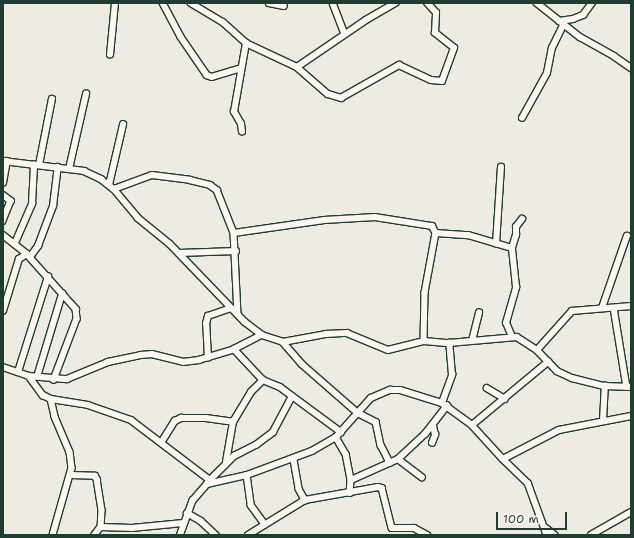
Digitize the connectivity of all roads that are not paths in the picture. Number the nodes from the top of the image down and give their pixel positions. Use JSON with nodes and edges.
{"nodes":[{"id":1,"x":115,"y":3,"type":"edge"},
{"id":2,"x":163,"y":3,"type":"edge"},
{"id":3,"x":191,"y":3,"type":"edge"},
{"id":4,"x":269,"y":3,"type":"edge"},
{"id":5,"x":333,"y":3,"type":"edge"},
{"id":6,"x":396,"y":3,"type":"edge"},
{"id":7,"x":427,"y":3,"type":"edge"},
{"id":8,"x":537,"y":3,"type":"edge"},
{"id":9,"x":592,"y":3,"type":"edge"},
{"id":10,"x":284,"y":6,"type":"dead end"},
{"id":11,"x":561,"y":23,"type":"junction"},
{"id":12,"x":345,"y":34,"type":"junction"},
{"id":13,"x":246,"y":42,"type":"junction"},
{"id":14,"x":110,"y":55,"type":"dead end"},
{"id":15,"x":297,"y":67,"type":"junction"},
{"id":16,"x":241,"y":68,"type":"junction"},
{"id":17,"x":631,"y":68,"type":"edge"},
{"id":18,"x":86,"y":94,"type":"dead end"},
{"id":19,"x":52,"y":99,"type":"dead end"},
{"id":20,"x":522,"y":118,"type":"dead end"},
{"id":21,"x":123,"y":125,"type":"dead end"},
{"id":22,"x":242,"y":132,"type":"dead end"},
{"id":23,"x":5,"y":161,"type":"edge"},
{"id":24,"x":36,"y":165,"type":"junction"},
{"id":25,"x":58,"y":167,"type":"junction"},
{"id":26,"x":501,"y":167,"type":"dead end"},
{"id":27,"x":69,"y":169,"type":"junction"},
{"id":28,"x":3,"y":183,"type":"edge"},
{"id":29,"x":108,"y":184,"type":"junction"},
{"id":30,"x":114,"y":188,"type":"junction"},
{"id":31,"x":3,"y":195,"type":"edge"},
{"id":32,"x":522,"y":219,"type":"dead end"},
{"id":33,"x":3,"y":221,"type":"edge"},
{"id":34,"x":234,"y":233,"type":"junction"},
{"id":35,"x":436,"y":233,"type":"junction"},
{"id":36,"x":3,"y":235,"type":"edge"},
{"id":37,"x":627,"y":236,"type":"dead end"},
{"id":38,"x":15,"y":243,"type":"junction"},
{"id":39,"x":496,"y":244,"type":"junction"},
{"id":40,"x":512,"y":248,"type":"junction"},
{"id":41,"x":236,"y":251,"type":"junction"},
{"id":42,"x":179,"y":253,"type":"junction"},
{"id":43,"x":28,"y":256,"type":"junction"},
{"id":44,"x":48,"y":277,"type":"junction"},
{"id":45,"x":62,"y":294,"type":"junction"},
{"id":46,"x":631,"y":306,"type":"edge"},
{"id":47,"x":231,"y":308,"type":"junction"},
{"id":48,"x":602,"y":308,"type":"junction"},
{"id":49,"x":614,"y":308,"type":"junction"},
{"id":50,"x":3,"y":311,"type":"edge"},
{"id":51,"x":479,"y":313,"type":"dead end"},
{"id":52,"x":238,"y":314,"type":"junction"},
{"id":53,"x":262,"y":335,"type":"junction"},
{"id":54,"x":512,"y":337,"type":"junction"},
{"id":55,"x":424,"y":341,"type":"junction"},
{"id":56,"x":472,"y":341,"type":"junction"},
{"id":57,"x":283,"y":342,"type":"junction"},
{"id":58,"x":449,"y":343,"type":"junction"},
{"id":59,"x":234,"y":349,"type":"junction"},
{"id":60,"x":538,"y":350,"type":"junction"},
{"id":61,"x":208,"y":358,"type":"junction"},
{"id":62,"x":548,"y":362,"type":"junction"},
{"id":63,"x":3,"y":367,"type":"edge"},
{"id":64,"x":18,"y":372,"type":"junction"},
{"id":65,"x":29,"y":376,"type":"junction"},
{"id":66,"x":37,"y":377,"type":"junction"},
{"id":67,"x":54,"y":380,"type":"junction"},
{"id":68,"x":263,"y":380,"type":"junction"},
{"id":69,"x":605,"y":386,"type":"junction"},
{"id":70,"x":629,"y":387,"type":"edge"},
{"id":71,"x":487,"y":388,"type":"dead end"},
{"id":72,"x":292,"y":397,"type":"junction"},
{"id":73,"x":51,"y":399,"type":"junction"},
{"id":74,"x":505,"y":399,"type":"junction"},
{"id":75,"x":444,"y":405,"type":"junction"},
{"id":76,"x":358,"y":413,"type":"junction"},
{"id":77,"x":631,"y":416,"type":"edge"},
{"id":78,"x":603,"y":421,"type":"junction"},
{"id":79,"x":233,"y":422,"type":"junction"},
{"id":80,"x":472,"y":425,"type":"junction"},
{"id":81,"x":433,"y":426,"type":"junction"},
{"id":82,"x":341,"y":432,"type":"junction"},
{"id":83,"x":336,"y":437,"type":"junction"},
{"id":84,"x":161,"y":442,"type":"junction"},
{"id":85,"x":432,"y":443,"type":"dead end"},
{"id":86,"x":398,"y":458,"type":"junction"},
{"id":87,"x":503,"y":459,"type":"junction"},
{"id":88,"x":294,"y":460,"type":"junction"},
{"id":89,"x":226,"y":462,"type":"junction"},
{"id":90,"x":390,"y":463,"type":"junction"},
{"id":91,"x":71,"y":475,"type":"junction"},
{"id":92,"x":247,"y":475,"type":"junction"},
{"id":93,"x":422,"y":477,"type":"dead end"},
{"id":94,"x":351,"y":480,"type":"junction"},
{"id":95,"x":208,"y":482,"type":"junction"},
{"id":96,"x":350,"y":493,"type":"junction"},
{"id":97,"x":305,"y":500,"type":"junction"},
{"id":98,"x":631,"y":512,"type":"edge"},
{"id":99,"x":187,"y":513,"type":"junction"},
{"id":100,"x":183,"y":523,"type":"junction"},
{"id":101,"x":265,"y":524,"type":"junction"},
{"id":102,"x":101,"y":526,"type":"junction"},
{"id":103,"x":546,"y":528,"type":"junction"},
{"id":104,"x":53,"y":535,"type":"edge"},
{"id":105,"x":95,"y":535,"type":"edge"},
{"id":106,"x":180,"y":535,"type":"edge"},
{"id":107,"x":216,"y":535,"type":"edge"},
{"id":108,"x":248,"y":535,"type":"edge"},
{"id":109,"x":427,"y":535,"type":"edge"},
{"id":110,"x":547,"y":535,"type":"edge"},
{"id":111,"x":555,"y":535,"type":"edge"},
{"id":112,"x":591,"y":535,"type":"edge"}],
"edges":[{"from":1,"to":14,"type":"street"},
{"from":2,"to":16,"type":"street"},
{"from":3,"to":13,"type":"street"},
{"from":4,"to":10,"type":"street"},
{"from":5,"to":12,"type":"street"},
{"from":6,"to":12,"type":"street"},
{"from":7,"to":15,"type":"street"},
{"from":8,"to":11,"type":"street"},
{"from":9,"to":11,"type":"street"},
{"from":11,"to":17,"type":"street"},
{"from":11,"to":20,"type":"street"},
{"from":12,"to":15,"type":"street"},
{"from":13,"to":15,"type":"street"},
{"from":13,"to":16,"type":"street"},
{"from":16,"to":22,"type":"street"},
{"from":18,"to":27,"type":"street"},
{"from":19,"to":24,"type":"street"},
{"from":21,"to":29,"type":"street"},
{"from":23,"to":24,"type":"street"},
{"from":23,"to":28,"type":"street"},
{"from":24,"to":25,"type":"street"},
{"from":24,"to":38,"type":"street"},
{"from":25,"to":27,"type":"street"},
{"from":25,"to":43,"type":"street"},
{"from":26,"to":39,"type":"street"},
{"from":27,"to":29,"type":"street"},
{"from":29,"to":30,"type":"street"},
{"from":30,"to":34,"type":"street"},
{"from":30,"to":42,"type":"street"},
{"from":31,"to":33,"type":"street"},
{"from":32,"to":40,"type":"street"},
{"from":34,"to":35,"type":"street"},
{"from":34,"to":41,"type":"street"},
{"from":35,"to":39,"type":"street"},
{"from":35,"to":55,"type":"street"},
{"from":36,"to":38,"type":"street"},
{"from":37,"to":48,"type":"street"},
{"from":38,"to":43,"type":"street"},
{"from":39,"to":40,"type":"street"},
{"from":40,"to":54,"type":"street"},
{"from":41,"to":42,"type":"street"},
{"from":41,"to":52,"type":"street"},
{"from":42,"to":47,"type":"street"},
{"from":43,"to":44,"type":"street"},
{"from":43,"to":50,"type":"street"},
{"from":44,"to":45,"type":"street"},
{"from":44,"to":64,"type":"street"},
{"from":45,"to":66,"type":"street"},
{"from":45,"to":67,"type":"street"},
{"from":46,"to":49,"type":"street"},
{"from":47,"to":52,"type":"street"},
{"from":47,"to":61,"type":"street"},
{"from":48,"to":49,"type":"street"},
{"from":48,"to":60,"type":"street"},
{"from":49,"to":70,"type":"street"},
{"from":51,"to":56,"type":"street"},
{"from":52,"to":53,"type":"street"},
{"from":53,"to":57,"type":"street"},
{"from":53,"to":59,"type":"street"},
{"from":54,"to":56,"type":"street"},
{"from":54,"to":60,"type":"street"},
{"from":55,"to":57,"type":"street"},
{"from":55,"to":58,"type":"street"},
{"from":56,"to":58,"type":"street"},
{"from":57,"to":76,"type":"street"},
{"from":58,"to":75,"type":"street"},
{"from":59,"to":61,"type":"street"},
{"from":59,"to":68,"type":"street"},
{"from":60,"to":62,"type":"street"},
{"from":61,"to":67,"type":"street"},
{"from":62,"to":69,"type":"street"},
{"from":62,"to":74,"type":"street"},
{"from":63,"to":64,"type":"street"},
{"from":64,"to":65,"type":"street"},
{"from":65,"to":66,"type":"street"},
{"from":65,"to":73,"type":"street"},
{"from":66,"to":67,"type":"street"},
{"from":68,"to":72,"type":"street"},
{"from":68,"to":79,"type":"street"},
{"from":69,"to":70,"type":"street"},
{"from":69,"to":78,"type":"street"},
{"from":71,"to":74,"type":"street"},
{"from":72,"to":82,"type":"street"},
{"from":72,"to":89,"type":"street"},
{"from":73,"to":84,"type":"street"},
{"from":73,"to":91,"type":"street"},
{"from":74,"to":80,"type":"street"},
{"from":75,"to":76,"type":"street"},
{"from":75,"to":80,"type":"street"},
{"from":75,"to":81,"type":"street"},
{"from":76,"to":82,"type":"street"},
{"from":76,"to":90,"type":"street"},
{"from":77,"to":78,"type":"street"},
{"from":78,"to":87,"type":"street"},
{"from":79,"to":84,"type":"street"},
{"from":79,"to":89,"type":"street"},
{"from":80,"to":87,"type":"street"},
{"from":81,"to":85,"type":"street"},
{"from":81,"to":86,"type":"street"},
{"from":82,"to":83,"type":"street"},
{"from":83,"to":88,"type":"street"},
{"from":83,"to":94,"type":"street"},
{"from":84,"to":95,"type":"street"},
{"from":86,"to":90,"type":"street"},
{"from":86,"to":93,"type":"street"},
{"from":87,"to":103,"type":"street"},
{"from":88,"to":92,"type":"street"},
{"from":88,"to":97,"type":"street"},
{"from":89,"to":95,"type":"street"},
{"from":90,"to":94,"type":"street"},
{"from":91,"to":102,"type":"street"},
{"from":91,"to":104,"type":"street"},
{"from":92,"to":95,"type":"street"},
{"from":92,"to":101,"type":"street"},
{"from":94,"to":96,"type":"street"},
{"from":95,"to":99,"type":"street"},
{"from":96,"to":97,"type":"street"},
{"from":96,"to":109,"type":"street"},
{"from":97,"to":101,"type":"street"},
{"from":98,"to":112,"type":"street"},
{"from":99,"to":100,"type":"street"},
{"from":99,"to":107,"type":"street"},
{"from":100,"to":102,"type":"street"},
{"from":100,"to":106,"type":"street"},
{"from":101,"to":108,"type":"street"},
{"from":102,"to":105,"type":"street"},
{"from":103,"to":110,"type":"street"},
{"from":103,"to":111,"type":"street"}]}
